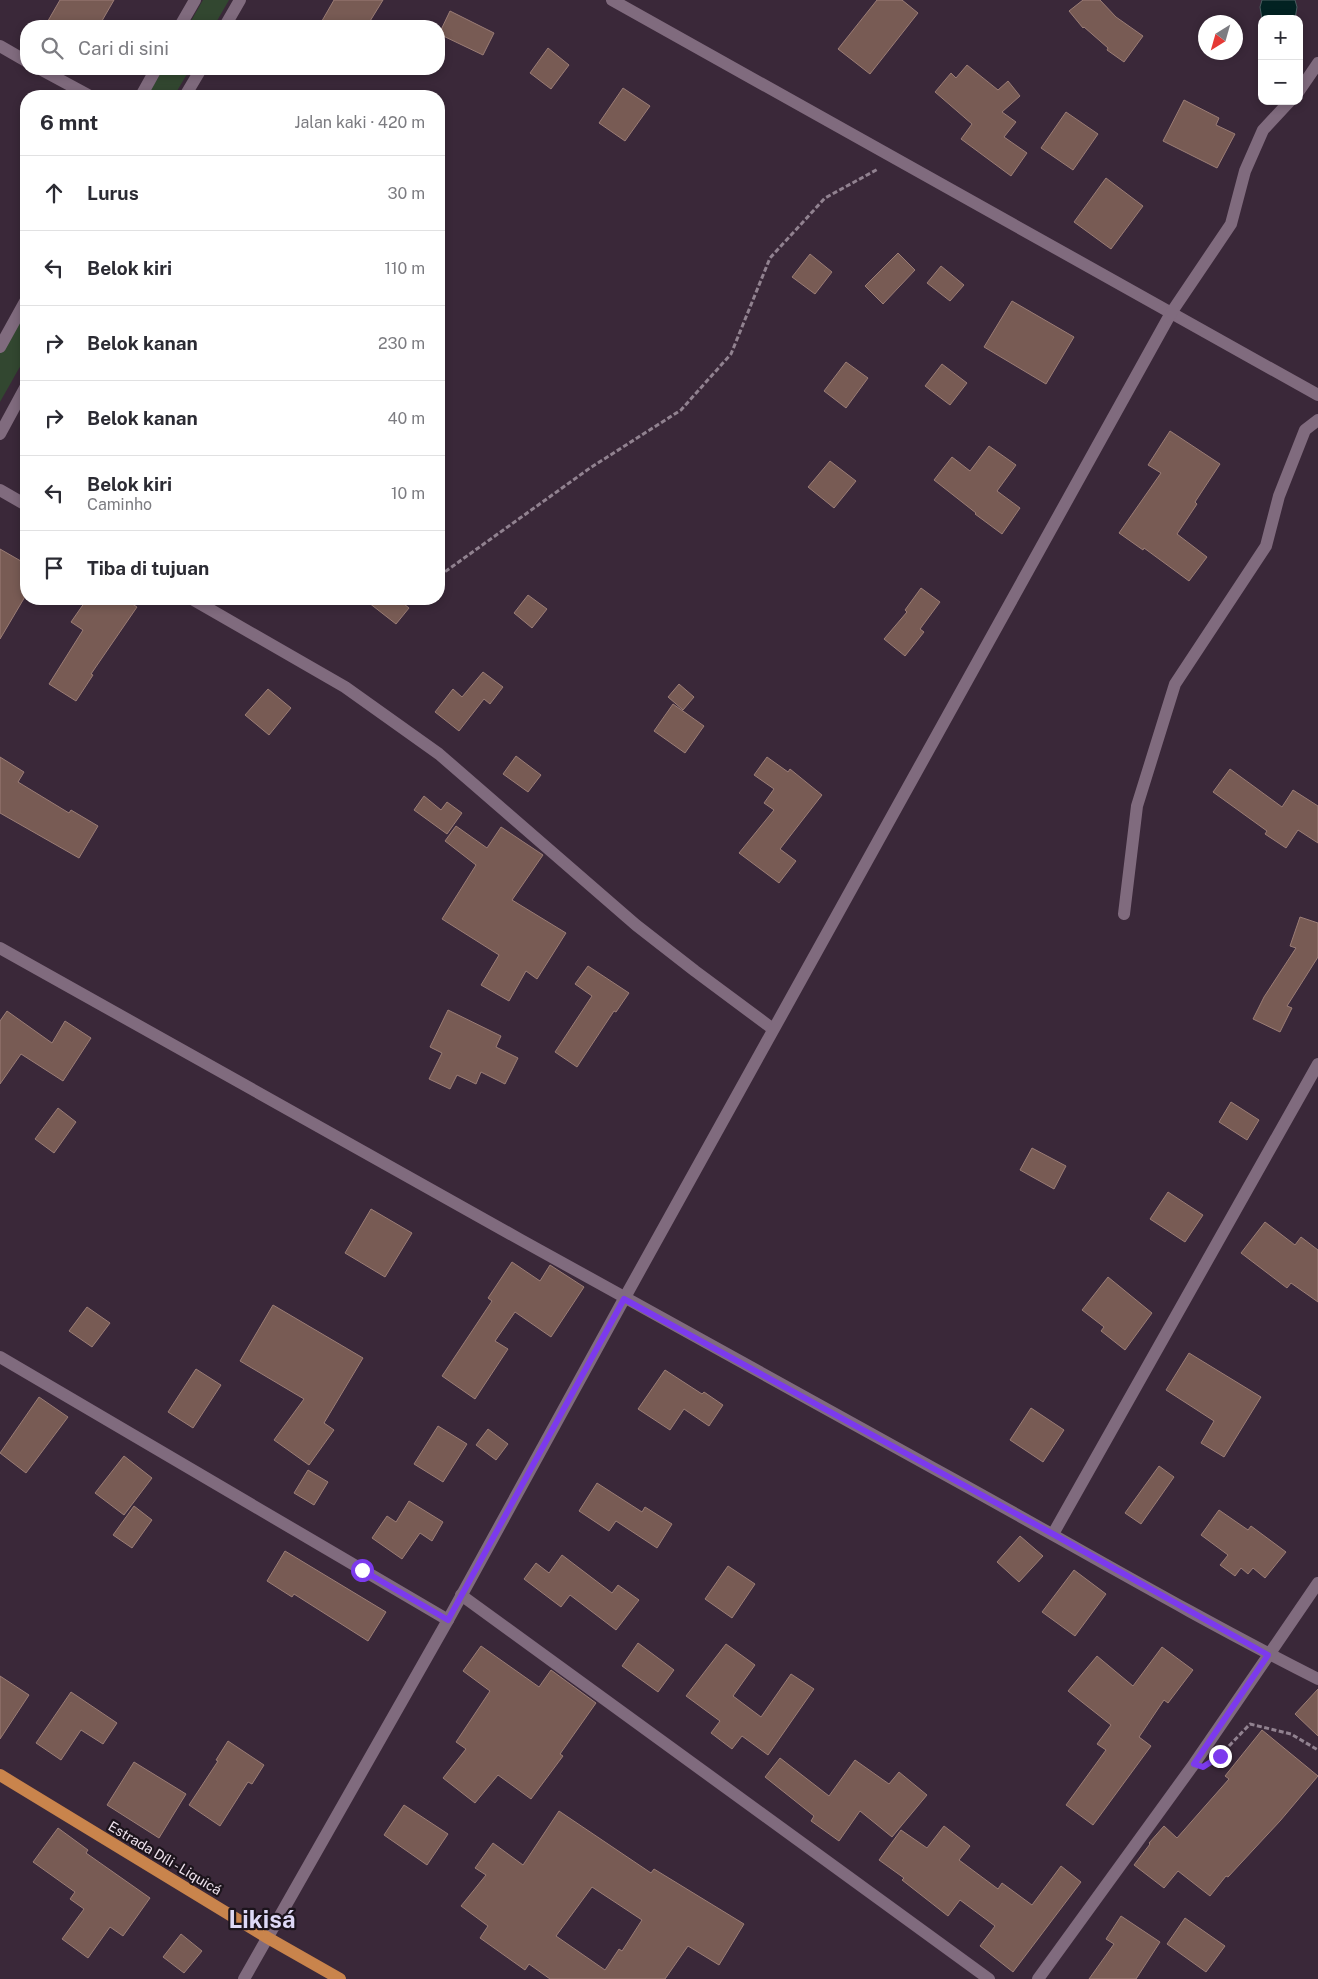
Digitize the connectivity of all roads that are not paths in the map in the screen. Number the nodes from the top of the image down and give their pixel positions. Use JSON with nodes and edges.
{"nodes":[{"id":1,"x":195,"y":0,"type":"edge"},
{"id":2,"x":240,"y":0,"type":"edge"},
{"id":3,"x":612,"y":0,"type":"edge"},
{"id":4,"x":183,"y":20,"type":"edge"},
{"id":5,"x":228,"y":20,"type":"edge"},
{"id":6,"x":0,"y":46,"type":"edge"},
{"id":7,"x":20,"y":58,"type":"edge"},
{"id":8,"x":1318,"y":63,"type":"edge"},
{"id":9,"x":51,"y":75,"type":"edge"},
{"id":10,"x":153,"y":75,"type":"edge"},
{"id":11,"x":197,"y":75,"type":"edge"},
{"id":12,"x":1303,"y":85,"type":"edge"},
{"id":13,"x":79,"y":90,"type":"edge"},
{"id":14,"x":144,"y":90,"type":"edge"},
{"id":15,"x":189,"y":90,"type":"edge"},
{"id":16,"x":1286,"y":105,"type":"edge"},
{"id":17,"x":20,"y":311,"type":"edge"},
{"id":18,"x":1171,"y":313,"type":"junction"},
{"id":19,"x":0,"y":346,"type":"edge"},
{"id":20,"x":1318,"y":395,"type":"edge"},
{"id":21,"x":20,"y":397,"type":"edge"},
{"id":22,"x":1318,"y":420,"type":"edge"},
{"id":23,"x":0,"y":434,"type":"edge"},
{"id":24,"x":0,"y":490,"type":"edge"},
{"id":25,"x":20,"y":502,"type":"edge"},
{"id":26,"x":202,"y":605,"type":"edge"},
{"id":27,"x":1124,"y":914,"type":"dead end"},
{"id":28,"x":0,"y":948,"type":"edge"},
{"id":29,"x":773,"y":1030,"type":"junction"},
{"id":30,"x":1318,"y":1064,"type":"edge"},
{"id":31,"x":624,"y":1299,"type":"junction"},
{"id":32,"x":0,"y":1357,"type":"edge"},
{"id":33,"x":1053,"y":1534,"type":"junction"},
{"id":34,"x":1318,"y":1583,"type":"edge"},
{"id":35,"x":461,"y":1596,"type":"junction"},
{"id":36,"x":448,"y":1620,"type":"junction"},
{"id":37,"x":1268,"y":1655,"type":"junction"},
{"id":38,"x":1318,"y":1679,"type":"edge"},
{"id":39,"x":0,"y":1775,"type":"edge"},
{"id":40,"x":268,"y":1938,"type":"junction"},
{"id":41,"x":244,"y":1979,"type":"edge"},
{"id":42,"x":340,"y":1979,"type":"edge"},
{"id":43,"x":989,"y":1979,"type":"edge"},
{"id":44,"x":1038,"y":1979,"type":"edge"}],
"edges":[{"from":1,"to":4,"type":"street"},
{"from":2,"to":5,"type":"street"},
{"from":3,"to":18,"type":"street"},
{"from":6,"to":7,"type":"street"},
{"from":8,"to":12,"type":"street"},
{"from":9,"to":13,"type":"street"},
{"from":10,"to":14,"type":"street"},
{"from":11,"to":15,"type":"street"},
{"from":16,"to":18,"type":"street"},
{"from":17,"to":19,"type":"street"},
{"from":18,"to":20,"type":"street"},
{"from":18,"to":29,"type":"street"},
{"from":21,"to":23,"type":"street"},
{"from":22,"to":27,"type":"street"},
{"from":24,"to":25,"type":"street"},
{"from":26,"to":29,"type":"street"},
{"from":28,"to":31,"type":"street"},
{"from":29,"to":31,"type":"street"},
{"from":30,"to":33,"type":"street"},
{"from":31,"to":33,"type":"street"},
{"from":31,"to":35,"type":"street"},
{"from":32,"to":36,"type":"street"},
{"from":33,"to":37,"type":"street"},
{"from":34,"to":37,"type":"street"},
{"from":35,"to":36,"type":"street"},
{"from":35,"to":43,"type":"street"},
{"from":36,"to":40,"type":"street"},
{"from":37,"to":38,"type":"street"},
{"from":37,"to":44,"type":"street"},
{"from":39,"to":40,"type":"main road","name":"Estrada Díli - Liquicá"},
{"from":40,"to":41,"type":"street"},
{"from":40,"to":42,"type":"main road","name":"Estrada Díli - Liquicá"}]}
